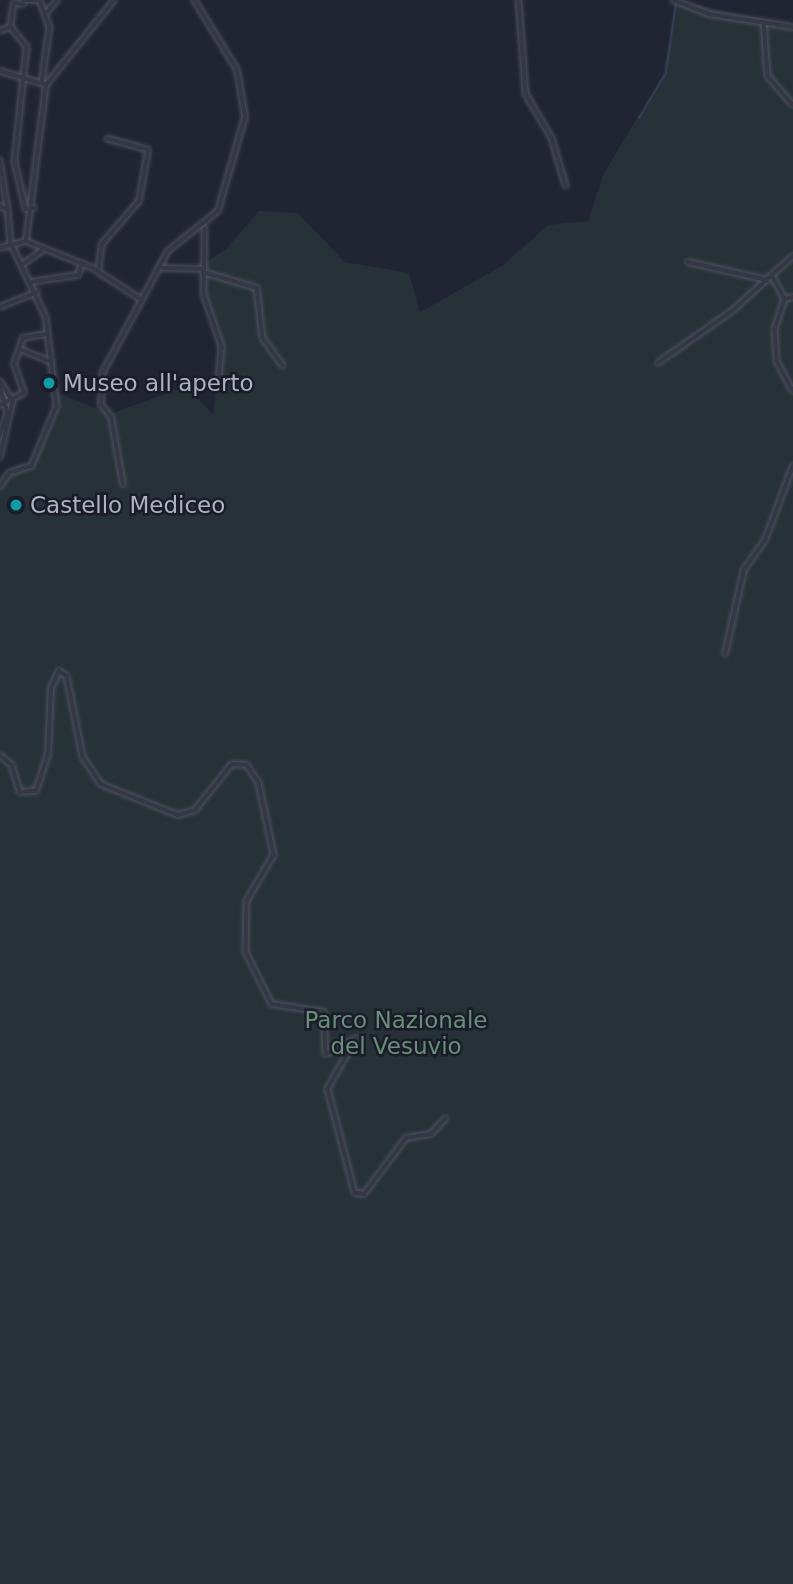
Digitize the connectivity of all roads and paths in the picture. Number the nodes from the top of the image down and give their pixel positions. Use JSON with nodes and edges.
{"nodes":[{"id":1,"x":39,"y":0,"type":"edge"},
{"id":2,"x":57,"y":0,"type":"edge"},
{"id":3,"x":114,"y":0,"type":"edge"},
{"id":4,"x":194,"y":0,"type":"edge"},
{"id":5,"x":519,"y":0,"type":"edge"},
{"id":6,"x":673,"y":0,"type":"edge"},
{"id":7,"x":23,"y":2,"type":"edge"},
{"id":8,"x":46,"y":14,"type":"junction"},
{"id":9,"x":764,"y":22,"type":"junction"},
{"id":10,"x":10,"y":27,"type":"junction"},
{"id":11,"x":793,"y":27,"type":"edge"},
{"id":12,"x":0,"y":31,"type":"edge"},
{"id":13,"x":0,"y":71,"type":"edge"},
{"id":14,"x":26,"y":78,"type":"junction"},
{"id":15,"x":44,"y":84,"type":"junction"},
{"id":16,"x":793,"y":105,"type":"edge"},
{"id":17,"x":107,"y":139,"type":"dead end"},
{"id":18,"x":0,"y":160,"type":"edge"},
{"id":19,"x":566,"y":186,"type":"dead end"},
{"id":20,"x":0,"y":206,"type":"edge"},
{"id":21,"x":34,"y":208,"type":"junction"},
{"id":22,"x":8,"y":210,"type":"junction"},
{"id":23,"x":205,"y":227,"type":"junction"},
{"id":24,"x":26,"y":241,"type":"junction"},
{"id":25,"x":0,"y":247,"type":"edge"},
{"id":26,"x":13,"y":247,"type":"junction"},
{"id":27,"x":41,"y":251,"type":"junction"},
{"id":28,"x":793,"y":256,"type":"edge"},
{"id":29,"x":688,"y":262,"type":"dead end"},
{"id":30,"x":82,"y":264,"type":"junction"},
{"id":31,"x":22,"y":265,"type":"junction"},
{"id":32,"x":162,"y":268,"type":"junction"},
{"id":33,"x":203,"y":271,"type":"junction"},
{"id":34,"x":98,"y":272,"type":"junction"},
{"id":35,"x":772,"y":275,"type":"junction"},
{"id":36,"x":767,"y":280,"type":"junction"},
{"id":37,"x":31,"y":282,"type":"junction"},
{"id":38,"x":37,"y":292,"type":"junction"},
{"id":39,"x":786,"y":299,"type":"junction"},
{"id":40,"x":142,"y":300,"type":"junction"},
{"id":41,"x":793,"y":300,"type":"edge"},
{"id":42,"x":0,"y":307,"type":"edge"},
{"id":43,"x":46,"y":334,"type":"junction"},
{"id":44,"x":22,"y":350,"type":"junction"},
{"id":45,"x":52,"y":362,"type":"junction"},
{"id":46,"x":658,"y":363,"type":"dead end"},
{"id":47,"x":283,"y":366,"type":"dead end"},
{"id":48,"x":219,"y":380,"type":"dead end"},
{"id":49,"x":0,"y":381,"type":"edge"},
{"id":50,"x":0,"y":387,"type":"edge"},
{"id":51,"x":793,"y":391,"type":"edge"},
{"id":52,"x":11,"y":402,"type":"junction"},
{"id":53,"x":0,"y":405,"type":"edge"},
{"id":54,"x":0,"y":436,"type":"edge"},
{"id":55,"x":0,"y":458,"type":"edge"},
{"id":56,"x":793,"y":466,"type":"edge"},
{"id":57,"x":123,"y":485,"type":"dead end"},
{"id":58,"x":0,"y":487,"type":"edge"},
{"id":59,"x":725,"y":654,"type":"dead end"},
{"id":60,"x":0,"y":755,"type":"edge"},
{"id":61,"x":445,"y":1119,"type":"dead end"}],
"edges":[{"from":1,"to":7,"type":"street"},
{"from":1,"to":8,"type":"street"},
{"from":2,"to":8,"type":"street"},
{"from":3,"to":15,"type":"street"},
{"from":4,"to":23,"type":"street"},
{"from":5,"to":19,"type":"street"},
{"from":6,"to":9,"type":"street"},
{"from":7,"to":10,"type":"street"},
{"from":8,"to":15,"type":"street"},
{"from":9,"to":11,"type":"street"},
{"from":9,"to":16,"type":"street"},
{"from":10,"to":12,"type":"street"},
{"from":10,"to":14,"type":"street"},
{"from":13,"to":14,"type":"street"},
{"from":14,"to":15,"type":"street"},
{"from":14,"to":21,"type":"street"},
{"from":15,"to":21,"type":"street"},
{"from":17,"to":34,"type":"street"},
{"from":18,"to":22,"type":"street"},
{"from":20,"to":22,"type":"street"},
{"from":21,"to":24,"type":"street"},
{"from":22,"to":26,"type":"street"},
{"from":23,"to":32,"type":"street"},
{"from":23,"to":33,"type":"street"},
{"from":24,"to":26,"type":"street"},
{"from":24,"to":27,"type":"street"},
{"from":25,"to":26,"type":"street"},
{"from":26,"to":31,"type":"street"},
{"from":27,"to":30,"type":"street"},
{"from":27,"to":31,"type":"street"},
{"from":28,"to":35,"type":"street"},
{"from":29,"to":36,"type":"street"},
{"from":30,"to":34,"type":"street"},
{"from":30,"to":37,"type":"street"},
{"from":31,"to":37,"type":"street"},
{"from":32,"to":33,"type":"street"},
{"from":32,"to":40,"type":"street"},
{"from":33,"to":47,"type":"street"},
{"from":33,"to":48,"type":"street"},
{"from":34,"to":40,"type":"street"},
{"from":35,"to":36,"type":"street"},
{"from":35,"to":39,"type":"street"},
{"from":36,"to":46,"type":"street"},
{"from":37,"to":38,"type":"street"},
{"from":38,"to":42,"type":"street"},
{"from":38,"to":43,"type":"street"},
{"from":39,"to":41,"type":"street"},
{"from":39,"to":51,"type":"street"},
{"from":40,"to":57,"type":"street"},
{"from":43,"to":44,"type":"street"},
{"from":43,"to":45,"type":"street"},
{"from":44,"to":45,"type":"street"},
{"from":44,"to":52,"type":"street"},
{"from":45,"to":58,"type":"street"},
{"from":49,"to":52,"type":"street"},
{"from":50,"to":52,"type":"street"},
{"from":52,"to":53,"type":"street"},
{"from":52,"to":54,"type":"street"},
{"from":52,"to":55,"type":"street"},
{"from":56,"to":59,"type":"street"},
{"from":60,"to":61,"type":"street"}]}
